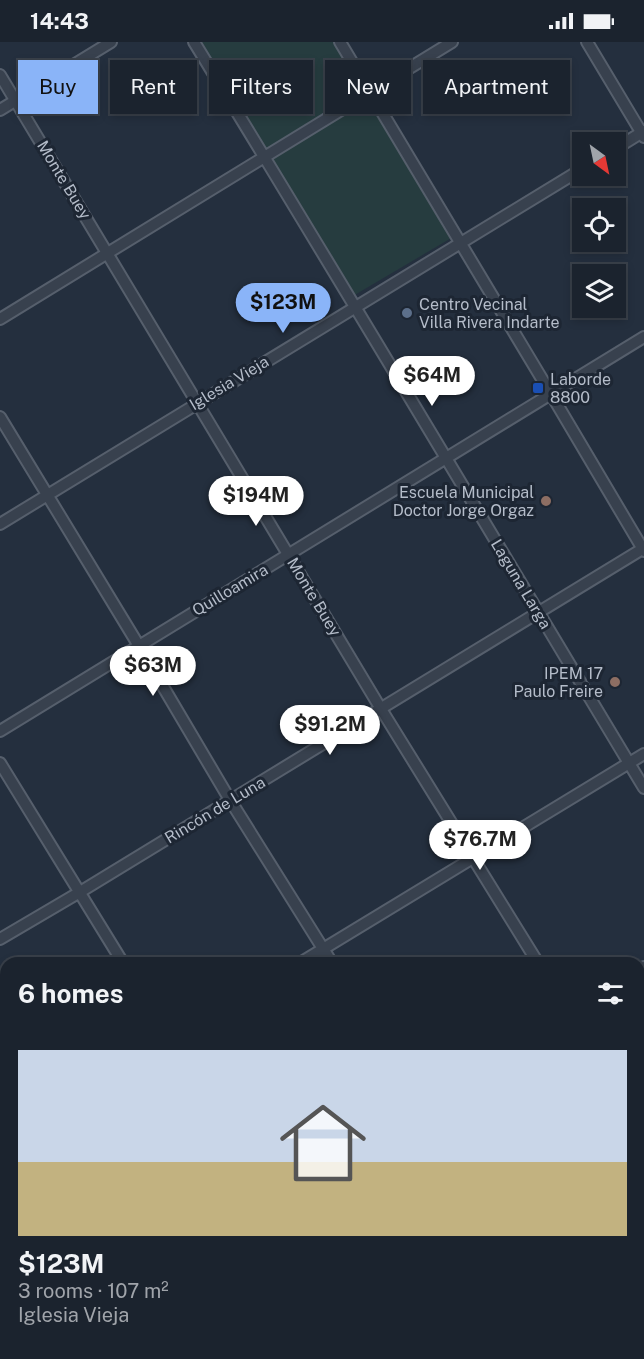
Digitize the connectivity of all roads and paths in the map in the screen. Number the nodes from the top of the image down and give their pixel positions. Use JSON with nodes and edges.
{"nodes":[{"id":1,"x":111,"y":42,"type":"edge"},
{"id":2,"x":194,"y":42,"type":"edge"},
{"id":3,"x":340,"y":42,"type":"edge"},
{"id":4,"x":452,"y":42,"type":"edge"},
{"id":5,"x":586,"y":42,"type":"edge"},
{"id":6,"x":351,"y":60,"type":"edge"},
{"id":7,"x":411,"y":67,"type":"edge"},
{"id":8,"x":0,"y":75,"type":"edge"},
{"id":9,"x":16,"y":100,"type":"junction"},
{"id":10,"x":0,"y":110,"type":"edge"},
{"id":11,"x":334,"y":114,"type":"edge"},
{"id":12,"x":383,"y":114,"type":"edge"},
{"id":13,"x":643,"y":134,"type":"edge"},
{"id":14,"x":626,"y":143,"type":"edge"},
{"id":15,"x":264,"y":157,"type":"junction"},
{"id":16,"x":572,"y":175,"type":"edge"},
{"id":17,"x":460,"y":243,"type":"junction"},
{"id":18,"x":107,"y":253,"type":"junction"},
{"id":19,"x":355,"y":307,"type":"junction"},
{"id":20,"x":0,"y":318,"type":"edge"},
{"id":21,"x":644,"y":337,"type":"edge"},
{"id":22,"x":552,"y":394,"type":"junction"},
{"id":23,"x":197,"y":402,"type":"junction"},
{"id":24,"x":0,"y":417,"type":"edge"},
{"id":25,"x":446,"y":458,"type":"junction"},
{"id":26,"x":48,"y":495,"type":"junction"},
{"id":27,"x":0,"y":524,"type":"edge"},
{"id":28,"x":644,"y":549,"type":"edge"},
{"id":29,"x":288,"y":554,"type":"junction"},
{"id":30,"x":538,"y":613,"type":"junction"},
{"id":31,"x":139,"y":646,"type":"junction"},
{"id":32,"x":381,"y":709,"type":"junction"},
{"id":33,"x":0,"y":731,"type":"edge"},
{"id":34,"x":644,"y":754,"type":"edge"},
{"id":35,"x":0,"y":763,"type":"edge"},
{"id":36,"x":629,"y":763,"type":"junction"},
{"id":37,"x":644,"y":788,"type":"edge"},
{"id":38,"x":230,"y":800,"type":"junction"},
{"id":39,"x":473,"y":858,"type":"junction"},
{"id":40,"x":80,"y":892,"type":"junction"},
{"id":41,"x":0,"y":939,"type":"edge"},
{"id":42,"x":323,"y":949,"type":"junction"},
{"id":43,"x":119,"y":957,"type":"edge"},
{"id":44,"x":310,"y":957,"type":"edge"},
{"id":45,"x":328,"y":957,"type":"edge"},
{"id":46,"x":534,"y":957,"type":"edge"}],
"edges":[{"from":1,"to":9,"type":"street"},
{"from":2,"to":15,"type":"street","name":"Laguna Larga"},
{"from":3,"to":6,"type":"street"},
{"from":4,"to":7,"type":"street"},
{"from":5,"to":13,"type":"street"},
{"from":8,"to":9,"type":"street","name":"Monte Buey"},
{"from":9,"to":10,"type":"street"},
{"from":9,"to":18,"type":"street","name":"Monte Buey"},
{"from":11,"to":15,"type":"street"},
{"from":12,"to":17,"type":"street"},
{"from":13,"to":14,"type":"street"},
{"from":15,"to":18,"type":"street"},
{"from":15,"to":19,"type":"street","name":"Laguna Larga"},
{"from":16,"to":17,"type":"street","name":"Iglesia Vieja"},
{"from":17,"to":19,"type":"street","name":"Iglesia Vieja"},
{"from":17,"to":22,"type":"street"},
{"from":18,"to":20,"type":"street"},
{"from":18,"to":23,"type":"street","name":"Monte Buey"},
{"from":19,"to":23,"type":"street","name":"Iglesia Vieja"},
{"from":19,"to":25,"type":"street","name":"Laguna Larga"},
{"from":21,"to":22,"type":"street","name":"Quilloamira"},
{"from":22,"to":25,"type":"street","name":"Quilloamira"},
{"from":22,"to":28,"type":"street"},
{"from":23,"to":26,"type":"street","name":"Iglesia Vieja"},
{"from":23,"to":29,"type":"street","name":"Monte Buey"},
{"from":24,"to":26,"type":"street"},
{"from":25,"to":29,"type":"street","name":"Quilloamira"},
{"from":25,"to":30,"type":"street","name":"Laguna Larga"},
{"from":26,"to":27,"type":"street","name":"Iglesia Vieja"},
{"from":26,"to":31,"type":"street"},
{"from":28,"to":30,"type":"street","name":"Rincón de Luna"},
{"from":29,"to":31,"type":"street","name":"Quilloamira"},
{"from":29,"to":32,"type":"street","name":"Monte Buey"},
{"from":30,"to":32,"type":"street","name":"Rincón de Luna"},
{"from":30,"to":36,"type":"street","name":"Laguna Larga"},
{"from":31,"to":33,"type":"street","name":"Quilloamira"},
{"from":31,"to":38,"type":"street"},
{"from":32,"to":38,"type":"street","name":"Rincón de Luna"},
{"from":32,"to":39,"type":"street","name":"Monte Buey"},
{"from":34,"to":36,"type":"street"},
{"from":35,"to":40,"type":"street"},
{"from":36,"to":37,"type":"street","name":"Laguna Larga"},
{"from":36,"to":39,"type":"street"},
{"from":38,"to":40,"type":"street","name":"Rincón de Luna"},
{"from":38,"to":42,"type":"street"},
{"from":39,"to":42,"type":"street"},
{"from":39,"to":46,"type":"street","name":"Monte Buey"},
{"from":40,"to":41,"type":"street","name":"Rincón de Luna"},
{"from":40,"to":43,"type":"street"},
{"from":42,"to":44,"type":"street"},
{"from":42,"to":45,"type":"street"}]}
